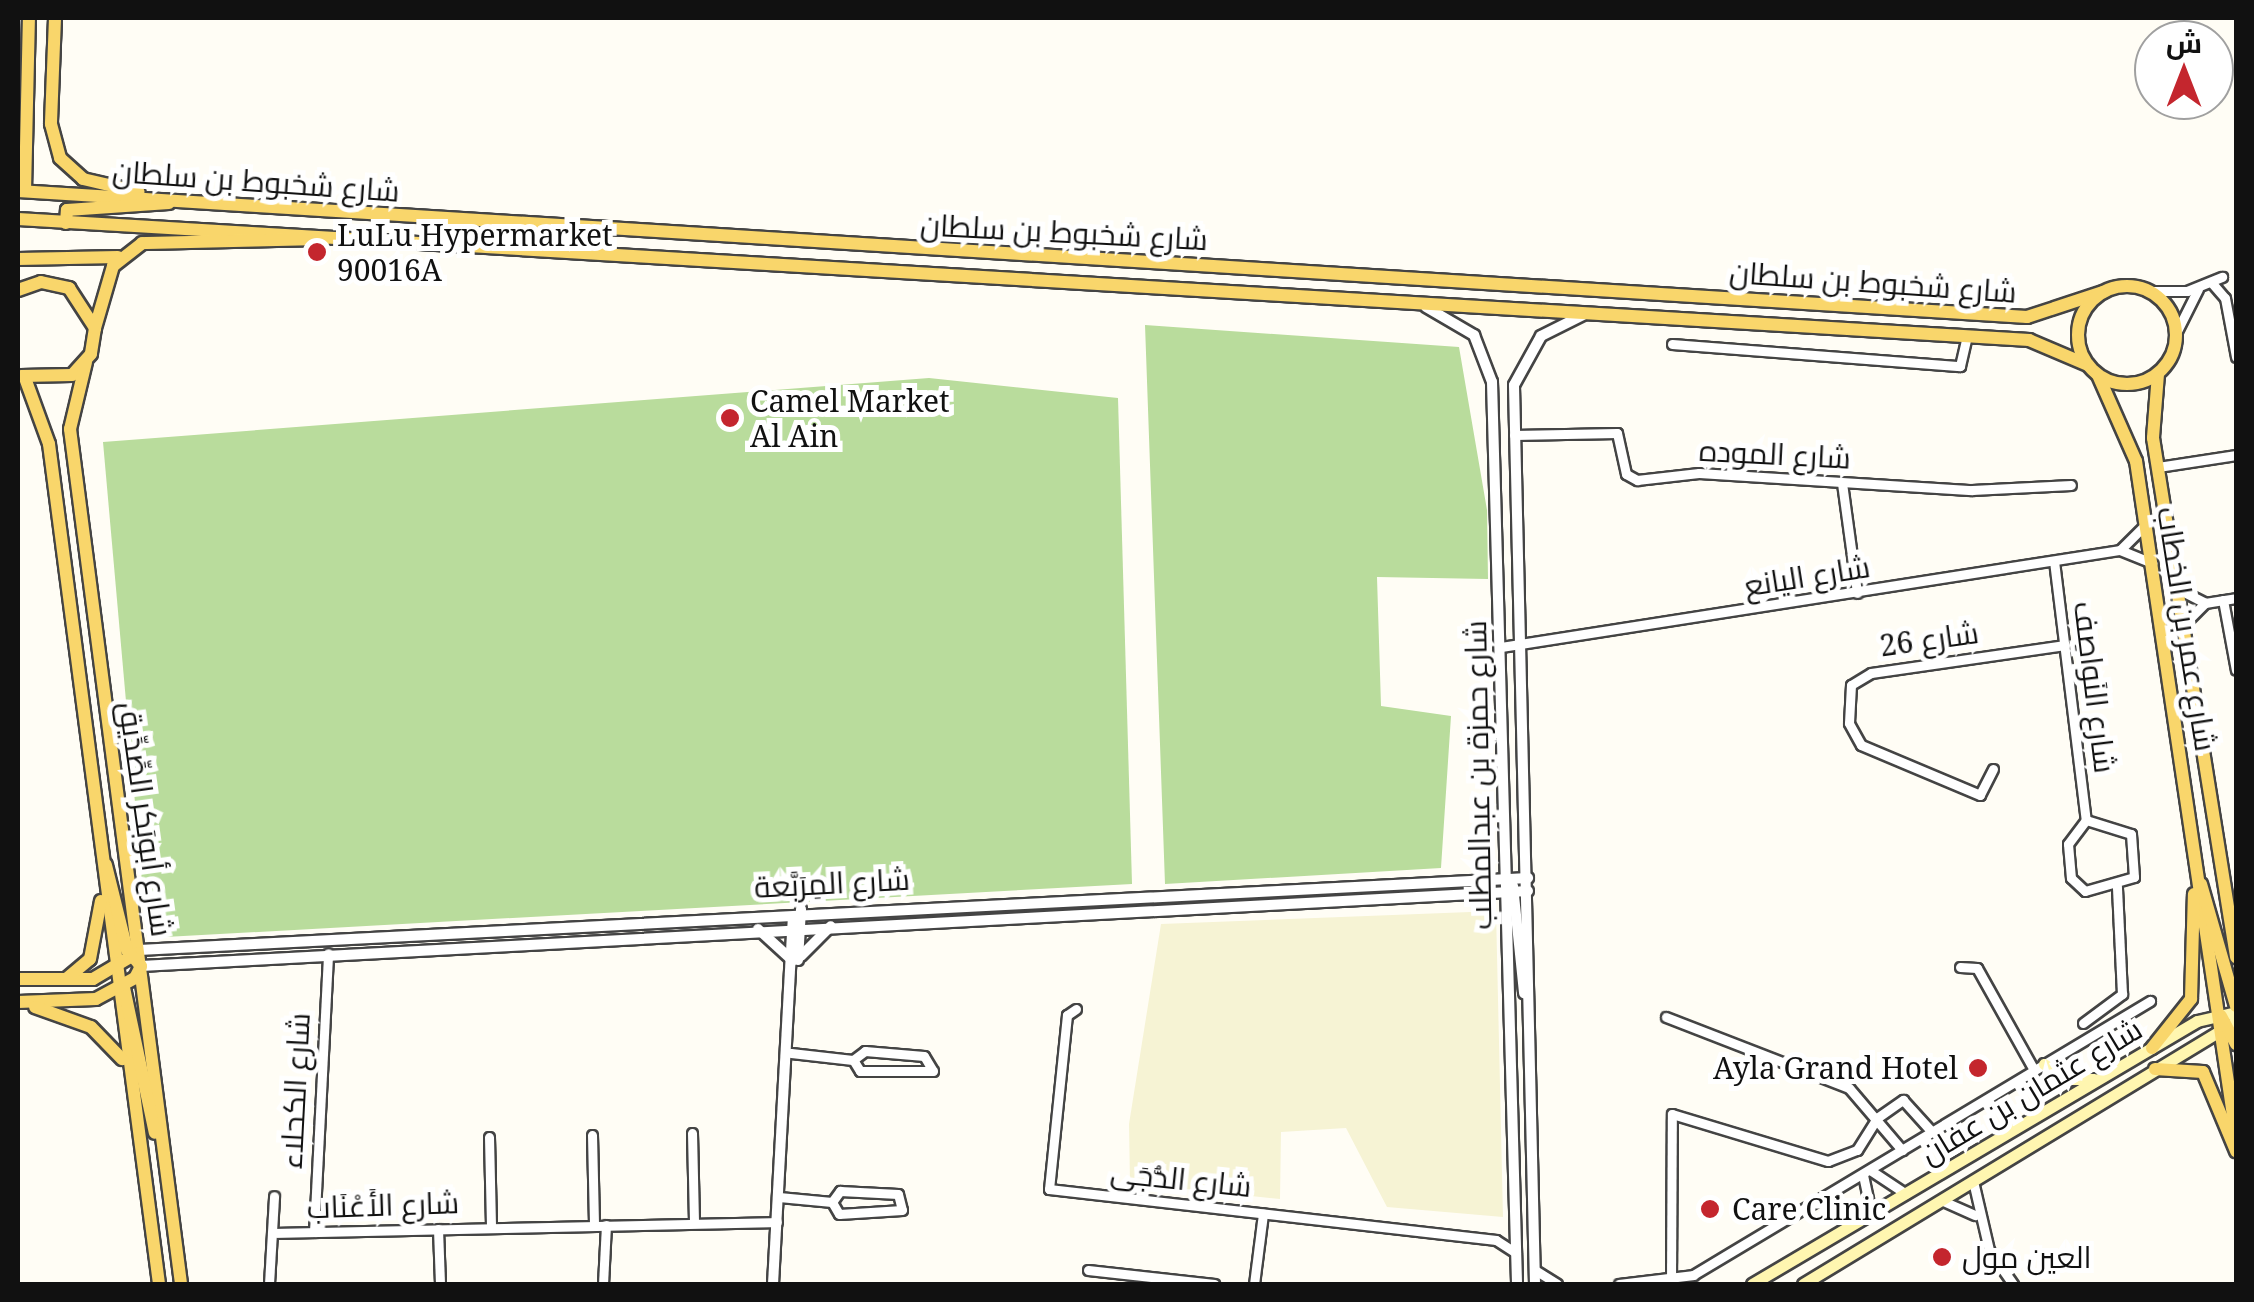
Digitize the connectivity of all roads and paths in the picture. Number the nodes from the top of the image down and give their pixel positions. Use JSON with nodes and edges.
{"nodes":[{"id":1,"x":28,"y":18,"type":"edge"},
{"id":2,"x":55,"y":18,"type":"edge"},
{"id":3,"x":24,"y":38,"type":"edge"},
{"id":4,"x":54,"y":47,"type":"junction"},
{"id":5,"x":24,"y":124,"type":"junction"},
{"id":6,"x":18,"y":152,"type":"edge"},
{"id":7,"x":21,"y":191,"type":"edge"},
{"id":8,"x":176,"y":200,"type":"junction"},
{"id":9,"x":18,"y":219,"type":"edge"},
{"id":10,"x":66,"y":223,"type":"junction"},
{"id":11,"x":331,"y":236,"type":"junction"},
{"id":12,"x":123,"y":254,"type":"junction"},
{"id":13,"x":18,"y":259,"type":"edge"},
{"id":14,"x":2222,"y":277,"type":"dead end"},
{"id":15,"x":2211,"y":282,"type":"junction"},
{"id":16,"x":2199,"y":288,"type":"junction"},
{"id":17,"x":18,"y":290,"type":"edge"},
{"id":18,"x":2150,"y":291,"type":"junction"},
{"id":19,"x":2103,"y":292,"type":"junction"},
{"id":20,"x":1416,"y":303,"type":"junction"},
{"id":21,"x":1588,"y":313,"type":"junction"},
{"id":22,"x":96,"y":328,"type":"junction"},
{"id":23,"x":2177,"y":331,"type":"junction"},
{"id":24,"x":1968,"y":336,"type":"junction"},
{"id":25,"x":1672,"y":344,"type":"dead end"},
{"id":26,"x":2236,"y":357,"type":"edge"},
{"id":27,"x":86,"y":362,"type":"junction"},
{"id":28,"x":2093,"y":370,"type":"junction"},
{"id":29,"x":2158,"y":374,"type":"junction"},
{"id":30,"x":21,"y":376,"type":"edge"},
{"id":31,"x":1514,"y":435,"type":"junction"},
{"id":32,"x":2236,"y":455,"type":"edge"},
{"id":33,"x":2158,"y":467,"type":"junction"},
{"id":34,"x":1842,"y":483,"type":"junction"},
{"id":35,"x":2071,"y":485,"type":"dead end"},
{"id":36,"x":2146,"y":524,"type":"junction"},
{"id":37,"x":2120,"y":550,"type":"junction"},
{"id":38,"x":2054,"y":561,"type":"junction"},
{"id":39,"x":2152,"y":563,"type":"junction"},
{"id":40,"x":2178,"y":589,"type":"junction"},
{"id":41,"x":1857,"y":593,"type":"junction"},
{"id":42,"x":2236,"y":598,"type":"edge"},
{"id":43,"x":2223,"y":600,"type":"junction"},
{"id":44,"x":2205,"y":603,"type":"junction"},
{"id":45,"x":2184,"y":624,"type":"junction"},
{"id":46,"x":2064,"y":645,"type":"junction"},
{"id":47,"x":1519,"y":646,"type":"junction"},
{"id":48,"x":1501,"y":648,"type":"junction"},
{"id":49,"x":2236,"y":670,"type":"edge"},
{"id":50,"x":1994,"y":769,"type":"dead end"},
{"id":51,"x":2086,"y":820,"type":"junction"},
{"id":52,"x":102,"y":859,"type":"junction"},
{"id":53,"x":2197,"y":877,"type":"junction"},
{"id":54,"x":1506,"y":878,"type":"junction"},
{"id":55,"x":1528,"y":878,"type":"junction"},
{"id":56,"x":104,"y":879,"type":"junction"},
{"id":57,"x":2116,"y":886,"type":"junction"},
{"id":58,"x":1528,"y":890,"type":"junction"},
{"id":59,"x":1510,"y":892,"type":"junction"},
{"id":60,"x":797,"y":909,"type":"junction"},
{"id":61,"x":834,"y":924,"type":"junction"},
{"id":62,"x":797,"y":925,"type":"junction"},
{"id":63,"x":755,"y":928,"type":"junction"},
{"id":64,"x":328,"y":953,"type":"junction"},
{"id":65,"x":2236,"y":957,"type":"edge"},
{"id":66,"x":138,"y":958,"type":"junction"},
{"id":67,"x":796,"y":966,"type":"junction"},
{"id":68,"x":1960,"y":967,"type":"dead end"},
{"id":69,"x":113,"y":971,"type":"junction"},
{"id":70,"x":18,"y":980,"type":"edge"},
{"id":71,"x":57,"y":982,"type":"junction"},
{"id":72,"x":121,"y":991,"type":"junction"},
{"id":73,"x":2150,"y":1001,"type":"dead end"},
{"id":74,"x":20,"y":1002,"type":"edge"},
{"id":75,"x":2236,"y":1009,"type":"edge"},
{"id":76,"x":1076,"y":1010,"type":"dead end"},
{"id":77,"x":1666,"y":1018,"type":"dead end"},
{"id":78,"x":1529,"y":1019,"type":"junction"},
{"id":79,"x":2083,"y":1023,"type":"dead end"},
{"id":80,"x":2227,"y":1023,"type":"edge"},
{"id":81,"x":2236,"y":1044,"type":"edge"},
{"id":82,"x":2152,"y":1048,"type":"junction"},
{"id":83,"x":791,"y":1054,"type":"junction"},
{"id":84,"x":852,"y":1060,"type":"junction"},
{"id":85,"x":126,"y":1066,"type":"junction"},
{"id":86,"x":2039,"y":1067,"type":"junction"},
{"id":87,"x":2155,"y":1069,"type":"junction"},
{"id":88,"x":2103,"y":1077,"type":"junction"},
{"id":89,"x":1876,"y":1118,"type":"junction"},
{"id":90,"x":1932,"y":1132,"type":"junction"},
{"id":91,"x":692,"y":1133,"type":"dead end"},
{"id":92,"x":592,"y":1135,"type":"dead end"},
{"id":93,"x":2236,"y":1136,"type":"edge"},
{"id":94,"x":489,"y":1137,"type":"dead end"},
{"id":95,"x":162,"y":1144,"type":"junction"},
{"id":96,"x":1902,"y":1150,"type":"junction"},
{"id":97,"x":2236,"y":1151,"type":"edge"},
{"id":98,"x":1866,"y":1172,"type":"junction"},
{"id":99,"x":1972,"y":1181,"type":"junction"},
{"id":100,"x":1906,"y":1194,"type":"junction"},
{"id":101,"x":274,"y":1196,"type":"dead end"},
{"id":102,"x":780,"y":1198,"type":"junction"},
{"id":103,"x":1944,"y":1201,"type":"junction"},
{"id":104,"x":832,"y":1202,"type":"junction"},
{"id":105,"x":1262,"y":1214,"type":"junction"},
{"id":106,"x":1870,"y":1214,"type":"junction"},
{"id":107,"x":1976,"y":1217,"type":"junction"},
{"id":108,"x":777,"y":1222,"type":"junction"},
{"id":109,"x":694,"y":1223,"type":"junction"},
{"id":110,"x":606,"y":1224,"type":"junction"},
{"id":111,"x":1515,"y":1224,"type":"junction"},
{"id":112,"x":594,"y":1225,"type":"junction"},
{"id":113,"x":491,"y":1227,"type":"junction"},
{"id":114,"x":438,"y":1228,"type":"junction"},
{"id":115,"x":314,"y":1232,"type":"junction"},
{"id":116,"x":277,"y":1233,"type":"junction"},
{"id":117,"x":1496,"y":1240,"type":"junction"},
{"id":118,"x":1516,"y":1253,"type":"junction"},
{"id":119,"x":1534,"y":1268,"type":"junction"},
{"id":120,"x":1088,"y":1270,"type":"dead end"},
{"id":121,"x":1671,"y":1281,"type":"junction"},
{"id":122,"x":159,"y":1284,"type":"edge"},
{"id":123,"x":181,"y":1284,"type":"edge"},
{"id":124,"x":269,"y":1284,"type":"edge"},
{"id":125,"x":440,"y":1284,"type":"edge"},
{"id":126,"x":604,"y":1284,"type":"edge"},
{"id":127,"x":773,"y":1284,"type":"edge"},
{"id":128,"x":1214,"y":1284,"type":"edge"},
{"id":129,"x":1254,"y":1284,"type":"edge"},
{"id":130,"x":1517,"y":1284,"type":"edge"},
{"id":131,"x":1535,"y":1284,"type":"edge"},
{"id":132,"x":1557,"y":1284,"type":"edge"},
{"id":133,"x":1620,"y":1284,"type":"edge"},
{"id":134,"x":1752,"y":1284,"type":"edge"},
{"id":135,"x":1803,"y":1284,"type":"edge"},
{"id":136,"x":2013,"y":1284,"type":"edge"}],
"edges":[{"from":1,"to":3,"type":"main road"},
{"from":2,"to":4,"type":"main road"},
{"from":3,"to":4,"type":"main road"},
{"from":3,"to":5,"type":"main road"},
{"from":4,"to":8,"type":"main road"},
{"from":5,"to":6,"type":"main road"},
{"from":5,"to":7,"type":"main road"},
{"from":7,"to":8,"type":"main road","name":"شارع شخبوط بن سلطان"},
{"from":8,"to":10,"type":"main road"},
{"from":8,"to":19,"type":"main road","name":"شارع شخبوط بن سلطان"},
{"from":9,"to":10,"type":"main road","name":"شارع شخبوط بن سلطان"},
{"from":10,"to":11,"type":"main road","name":"شارع شخبوط بن سلطان"},
{"from":11,"to":12,"type":"main road"},
{"from":11,"to":20,"type":"main road","name":"شارع شخبوط بن سلطان"},
{"from":12,"to":13,"type":"main road"},
{"from":12,"to":22,"type":"main road","name":"شارع أبوبَكر الصِّدِّيق"},
{"from":14,"to":15,"type":"street"},
{"from":15,"to":16,"type":"street"},
{"from":15,"to":26,"type":"street"},
{"from":16,"to":18,"type":"street"},
{"from":16,"to":23,"type":"street"},
{"from":17,"to":22,"type":"main road"},
{"from":18,"to":19,"type":"main road"},
{"from":18,"to":23,"type":"main road"},
{"from":19,"to":28,"type":"main road"},
{"from":20,"to":21,"type":"main road","name":"شارع شخبوط بن سلطان"},
{"from":20,"to":48,"type":"street","name":"شارع حمزة بن عبدالمطلب"},
{"from":21,"to":24,"type":"main road","name":"شارع شخبوط بن سلطان"},
{"from":21,"to":31,"type":"street","name":"شارع حمزة بن عبدالمطلب"},
{"from":22,"to":27,"type":"main road","name":"شارع أبوبَكر الصِّدِّيق"},
{"from":23,"to":29,"type":"main road"},
{"from":24,"to":25,"type":"street"},
{"from":24,"to":28,"type":"main road","name":"شارع شخبوط بن سلطان"},
{"from":27,"to":30,"type":"main road"},
{"from":27,"to":66,"type":"main road","name":"شارع أبوبَكر الصِّدِّيق"},
{"from":28,"to":29,"type":"main road"},
{"from":28,"to":36,"type":"main road","name":"شارع عمر بن الخطاب"},
{"from":29,"to":33,"type":"main road","name":"شارع عمر بن الخطاب"},
{"from":30,"to":52,"type":"main road","name":"شارع أبوبَكر الصِّدِّيق"},
{"from":31,"to":34,"type":"street","name":"شارع الموده"},
{"from":31,"to":47,"type":"street","name":"شارع حمزة بن عبدالمطلب"},
{"from":32,"to":33,"type":"street"},
{"from":33,"to":40,"type":"main road","name":"شارع عمر بن الخطاب"},
{"from":34,"to":35,"type":"street","name":"شارع الموده"},
{"from":34,"to":41,"type":"street"},
{"from":36,"to":37,"type":"street"},
{"from":36,"to":39,"type":"main road","name":"شارع عمر بن الخطاب"},
{"from":37,"to":38,"type":"street","name":"شارع اليانع"},
{"from":37,"to":39,"type":"street"},
{"from":38,"to":41,"type":"street","name":"شارع اليانع"},
{"from":38,"to":46,"type":"street","name":"شارع النَواصِف"},
{"from":39,"to":53,"type":"main road","name":"شارع عمر بن الخطاب"},
{"from":40,"to":44,"type":"street"},
{"from":40,"to":45,"type":"main road","name":"شارع عمر بن الخطاب"},
{"from":41,"to":47,"type":"street","name":"شارع اليانع"},
{"from":42,"to":43,"type":"street"},
{"from":43,"to":44,"type":"street"},
{"from":43,"to":49,"type":"street"},
{"from":44,"to":45,"type":"street"},
{"from":45,"to":65,"type":"main road","name":"شارع عمر بن الخطاب"},
{"from":46,"to":50,"type":"street","name":"شارع 26"},
{"from":46,"to":51,"type":"street","name":"شارع النَواصِف"},
{"from":47,"to":48,"type":"street","name":"شارع اليانع"},
{"from":47,"to":55,"type":"street","name":"شارع حمزة بن عبدالمطلب"},
{"from":48,"to":54,"type":"street","name":"شارع حمزة بن عبدالمطلب"},
{"from":51,"to":57,"type":"street"},
{"from":51,"to":57,"type":"street","name":"شارع النَواصِف"},
{"from":52,"to":56,"type":"main road","name":"شارع أبوبَكر الصِّدِّيق"},
{"from":52,"to":66,"type":"main road"},
{"from":53,"to":75,"type":"main road"},
{"from":53,"to":80,"type":"main road","name":"شارع عمر بن الخطاب"},
{"from":53,"to":82,"type":"main road"},
{"from":54,"to":55,"type":"street","name":"شارع المِرَبَّعة"},
{"from":54,"to":59,"type":"street","name":"شارع حمزة بن عبدالمطلب"},
{"from":54,"to":60,"type":"street","name":"شارع المِرَبَّعة"},
{"from":55,"to":58,"type":"street","name":"شارع حمزة بن عبدالمطلب"},
{"from":56,"to":69,"type":"main road","name":"شارع أبوبَكر الصِّدِّيق"},
{"from":56,"to":71,"type":"main road"},
{"from":57,"to":79,"type":"street"},
{"from":58,"to":59,"type":"street","name":"شارع المِرَبَّعة"},
{"from":58,"to":78,"type":"street","name":"شارع حمزة بن عبدالمطلب"},
{"from":59,"to":61,"type":"street","name":"شارع المِرَبَّعة"},
{"from":59,"to":78,"type":"street"},
{"from":59,"to":111,"type":"street","name":"شارع حمزة بن عبدالمطلب"},
{"from":60,"to":62,"type":"street"},
{"from":60,"to":66,"type":"street","name":"شارع المِرَبَّعة"},
{"from":61,"to":62,"type":"street","name":"شارع المِرَبَّعة"},
{"from":61,"to":67,"type":"street"},
{"from":62,"to":63,"type":"street","name":"شارع المِرَبَّعة"},
{"from":62,"to":67,"type":"street"},
{"from":63,"to":64,"type":"street","name":"شارع المِرَبَّعة"},
{"from":63,"to":67,"type":"street"},
{"from":64,"to":66,"type":"street","name":"شارع المِرَبَّعة"},
{"from":64,"to":115,"type":"street","name":"شارع الكحلاء"},
{"from":66,"to":69,"type":"main road"},
{"from":66,"to":72,"type":"main road"},
{"from":66,"to":95,"type":"main road","name":"شارع أبوبَكر الصِّدِّيق"},
{"from":67,"to":83,"type":"street"},
{"from":68,"to":86,"type":"street"},
{"from":69,"to":71,"type":"main road"},
{"from":69,"to":72,"type":"main road","name":"شارع أبوبَكر الصِّدِّيق"},
{"from":70,"to":71,"type":"main road"},
{"from":72,"to":74,"type":"main road"},
{"from":72,"to":85,"type":"main road","name":"شارع أبوبَكر الصِّدِّيق"},
{"from":72,"to":95,"type":"main road"},
{"from":73,"to":86,"type":"street"},
{"from":74,"to":85,"type":"main road"},
{"from":75,"to":80,"type":"main road","name":"شارع عثمان بن عفان"},
{"from":76,"to":105,"type":"street","name":"شارع الدُّجَى"},
{"from":77,"to":89,"type":"street"},
{"from":78,"to":119,"type":"street","name":"شارع حمزة بن عبدالمطلب"},
{"from":80,"to":81,"type":"main road"},
{"from":80,"to":82,"type":"main road","name":"شارع عثمان بن عفان"},
{"from":80,"to":87,"type":"main road","name":"شارع عثمان بن عفان"},
{"from":80,"to":93,"type":"main road","name":"شارع عمر بن الخطاب"},
{"from":82,"to":88,"type":"main road","name":"شارع عثمان بن عفان"},
{"from":83,"to":84,"type":"street"},
{"from":83,"to":102,"type":"street"},
{"from":84,"to":84,"type":"street"},
{"from":85,"to":122,"type":"main road","name":"شارع أبوبَكر الصِّدِّيق"},
{"from":86,"to":88,"type":"main road"},
{"from":86,"to":90,"type":"street"},
{"from":87,"to":97,"type":"main road"},
{"from":87,"to":99,"type":"main road","name":"شارع عثمان بن عفان"},
{"from":88,"to":100,"type":"main road","name":"شارع عثمان بن عفان"},
{"from":89,"to":90,"type":"street"},
{"from":89,"to":96,"type":"street"},
{"from":89,"to":121,"type":"street"},
{"from":90,"to":96,"type":"street"},
{"from":91,"to":109,"type":"street"},
{"from":92,"to":112,"type":"street"},
{"from":94,"to":113,"type":"street","name":"شارع الأَعْنَاب"},
{"from":95,"to":123,"type":"main road","name":"شارع أبوبَكر الصِّدِّيق"},
{"from":96,"to":98,"type":"street"},
{"from":98,"to":100,"type":"street"},
{"from":98,"to":106,"type":"street"},
{"from":98,"to":121,"type":"street"},
{"from":99,"to":103,"type":"main road","name":"شارع عثمان بن عفان"},
{"from":99,"to":107,"type":"street"},
{"from":100,"to":106,"type":"main road","name":"شارع عثمان بن عفان"},
{"from":101,"to":116,"type":"street"},
{"from":102,"to":104,"type":"street"},
{"from":102,"to":108,"type":"street"},
{"from":103,"to":107,"type":"street"},
{"from":103,"to":135,"type":"main road","name":"شارع عثمان بن عفان"},
{"from":104,"to":104,"type":"street"},
{"from":105,"to":117,"type":"street","name":"شارع الدُّجَى"},
{"from":105,"to":129,"type":"street"},
{"from":106,"to":134,"type":"main road","name":"شارع عثمان بن عفان"},
{"from":107,"to":136,"type":"street"},
{"from":108,"to":109,"type":"street","name":"شارع الأَعْنَاب"},
{"from":108,"to":127,"type":"street"},
{"from":109,"to":110,"type":"street","name":"شارع الأَعْنَاب"},
{"from":110,"to":112,"type":"street","name":"شارع الأَعْنَاب"},
{"from":110,"to":126,"type":"street"},
{"from":111,"to":117,"type":"street"},
{"from":111,"to":118,"type":"street","name":"شارع حمزة بن عبدالمطلب"},
{"from":112,"to":113,"type":"street","name":"شارع الأَعْنَاب"},
{"from":113,"to":114,"type":"street","name":"شارع الأَعْنَاب"},
{"from":114,"to":115,"type":"street","name":"شارع الأَعْنَاب"},
{"from":114,"to":125,"type":"street"},
{"from":115,"to":116,"type":"street","name":"شارع الأَعْنَاب"},
{"from":116,"to":124,"type":"street"},
{"from":117,"to":118,"type":"street","name":"شارع الدُّجَى"},
{"from":118,"to":130,"type":"street","name":"شارع حمزة بن عبدالمطلب"},
{"from":119,"to":131,"type":"street","name":"شارع حمزة بن عبدالمطلب"},
{"from":119,"to":132,"type":"street"},
{"from":120,"to":128,"type":"street"},
{"from":121,"to":133,"type":"street"}]}
